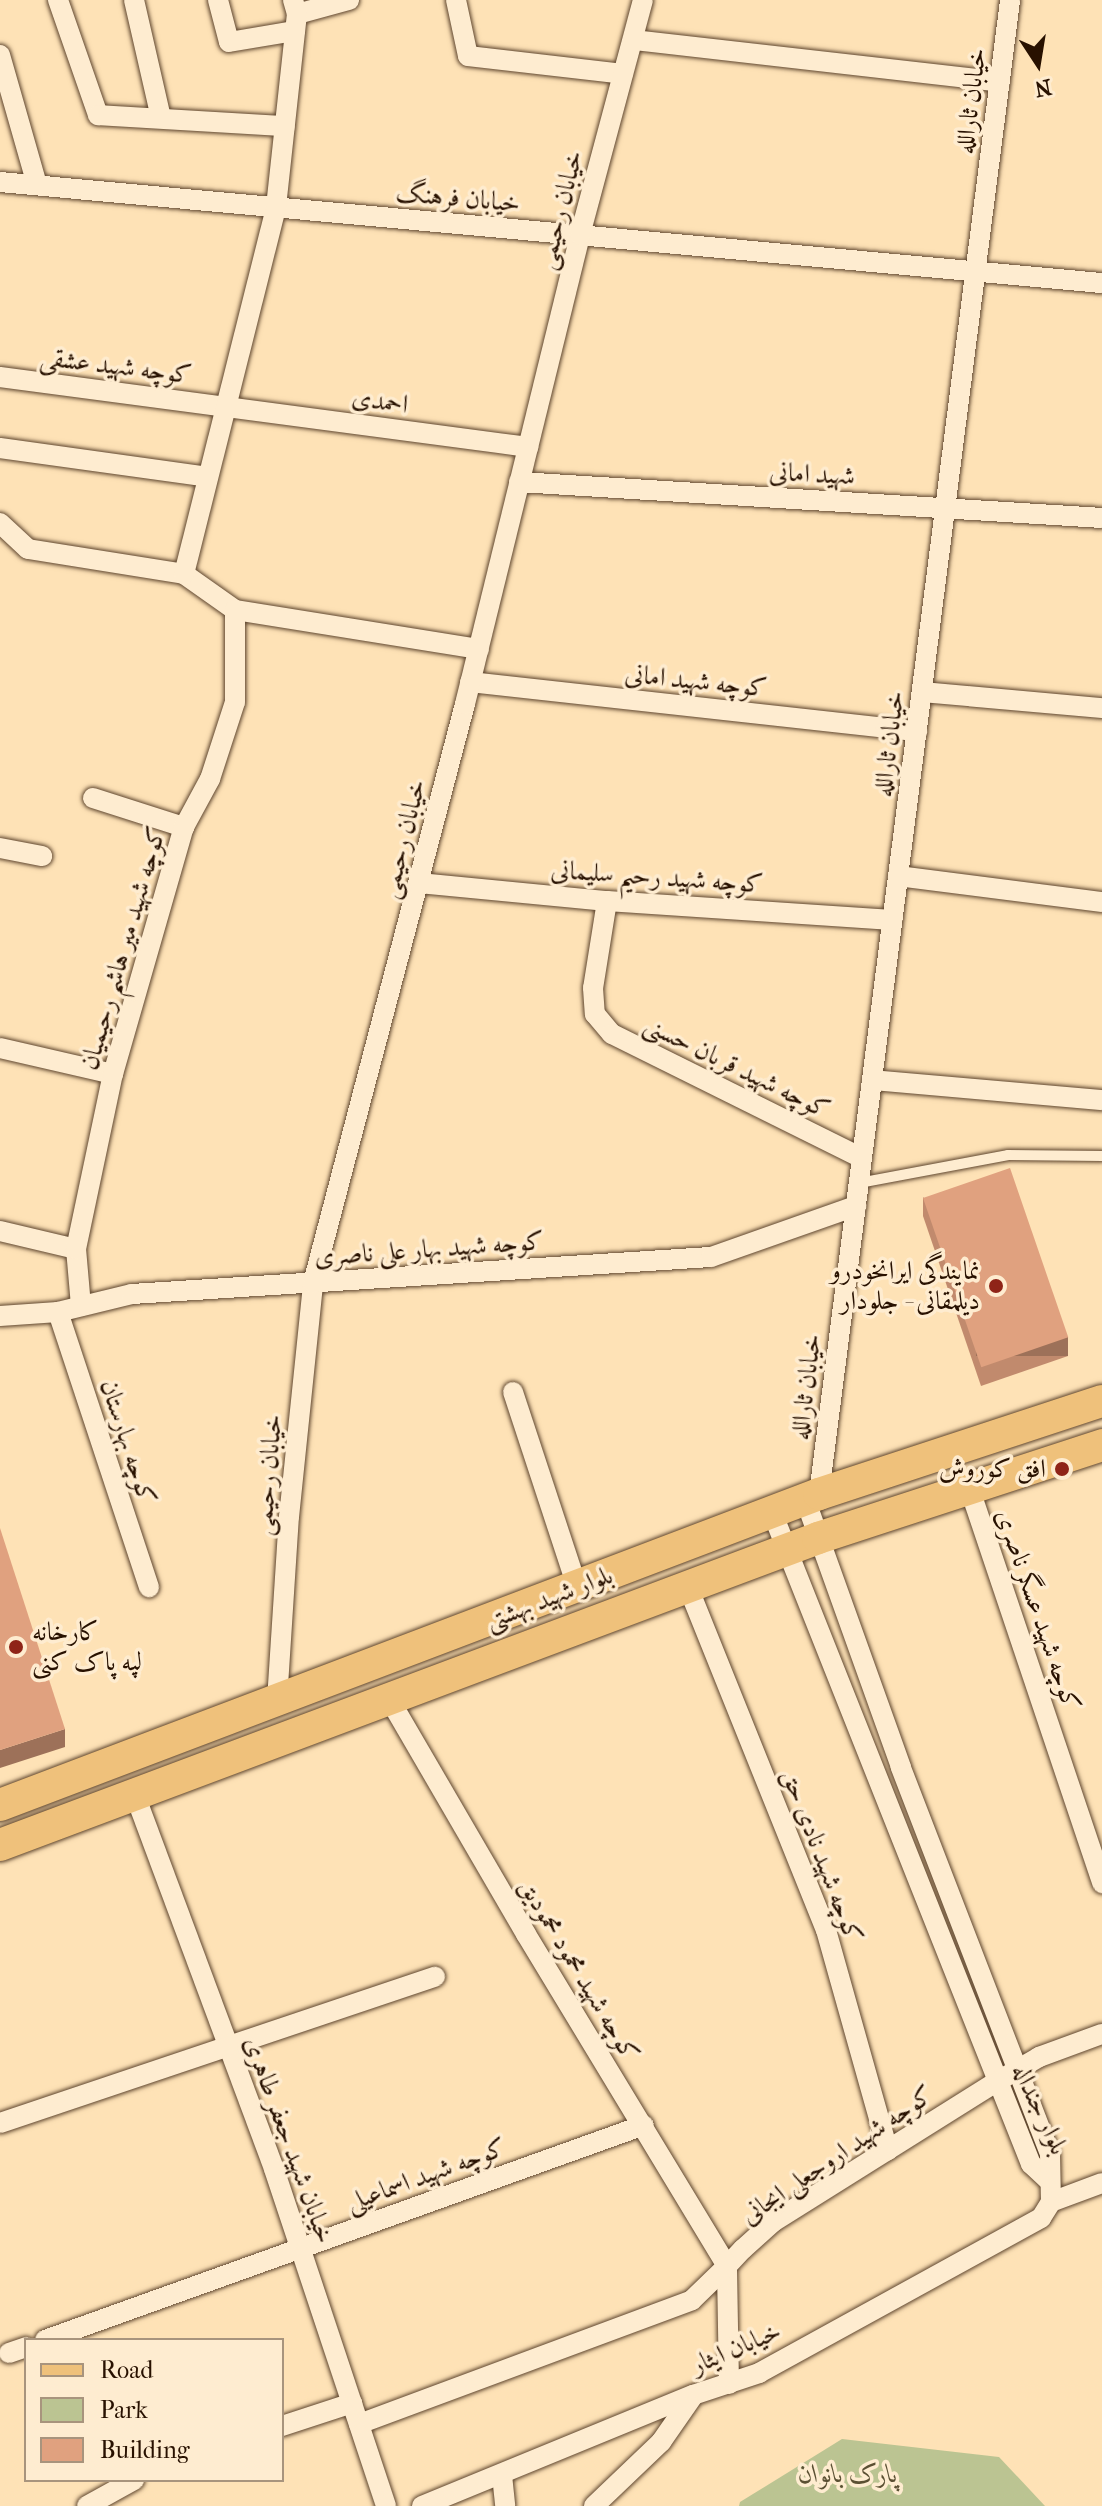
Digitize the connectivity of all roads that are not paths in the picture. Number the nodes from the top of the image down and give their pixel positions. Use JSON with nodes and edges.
{"nodes":[{"id":1,"x":58,"y":0,"type":"edge"},
{"id":2,"x":134,"y":0,"type":"edge"},
{"id":3,"x":218,"y":0,"type":"edge"},
{"id":4,"x":349,"y":0,"type":"edge"},
{"id":5,"x":456,"y":0,"type":"edge"},
{"id":6,"x":643,"y":0,"type":"edge"},
{"id":7,"x":1010,"y":0,"type":"edge"},
{"id":8,"x":295,"y":15,"type":"edge"},
{"id":9,"x":634,"y":40,"type":"junction"},
{"id":10,"x":0,"y":55,"type":"edge"},
{"id":11,"x":623,"y":74,"type":"junction"},
{"id":12,"x":1000,"y":82,"type":"junction"},
{"id":13,"x":161,"y":118,"type":"junction"},
{"id":14,"x":285,"y":126,"type":"junction"},
{"id":15,"x":0,"y":182,"type":"edge"},
{"id":16,"x":37,"y":185,"type":"junction"},
{"id":17,"x":276,"y":207,"type":"junction"},
{"id":18,"x":580,"y":235,"type":"junction"},
{"id":19,"x":975,"y":272,"type":"junction"},
{"id":20,"x":1102,"y":283,"type":"edge"},
{"id":21,"x":0,"y":377,"type":"edge"},
{"id":22,"x":226,"y":406,"type":"junction"},
{"id":23,"x":528,"y":447,"type":"junction"},
{"id":24,"x":0,"y":448,"type":"edge"},
{"id":25,"x":208,"y":477,"type":"junction"},
{"id":26,"x":519,"y":482,"type":"junction"},
{"id":27,"x":945,"y":508,"type":"junction"},
{"id":28,"x":1102,"y":518,"type":"edge"},
{"id":29,"x":0,"y":523,"type":"edge"},
{"id":30,"x":184,"y":574,"type":"junction"},
{"id":31,"x":235,"y":610,"type":"junction"},
{"id":32,"x":479,"y":649,"type":"junction"},
{"id":33,"x":470,"y":682,"type":"junction"},
{"id":34,"x":922,"y":692,"type":"junction"},
{"id":35,"x":1102,"y":708,"type":"edge"},
{"id":36,"x":917,"y":731,"type":"junction"},
{"id":37,"x":93,"y":798,"type":"dead end"},
{"id":38,"x":184,"y":827,"type":"junction"},
{"id":39,"x":0,"y":848,"type":"edge"},
{"id":40,"x":42,"y":856,"type":"dead end"},
{"id":41,"x":898,"y":876,"type":"junction"},
{"id":42,"x":419,"y":883,"type":"junction"},
{"id":43,"x":607,"y":901,"type":"junction"},
{"id":44,"x":1102,"y":902,"type":"edge"},
{"id":45,"x":892,"y":920,"type":"junction"},
{"id":46,"x":0,"y":1048,"type":"edge"},
{"id":47,"x":113,"y":1074,"type":"junction"},
{"id":48,"x":872,"y":1080,"type":"junction"},
{"id":49,"x":1102,"y":1100,"type":"edge"},
{"id":50,"x":1102,"y":1156,"type":"edge"},
{"id":51,"x":862,"y":1158,"type":"junction"},
{"id":52,"x":859,"y":1183,"type":"junction"},
{"id":53,"x":856,"y":1206,"type":"junction"},
{"id":54,"x":0,"y":1231,"type":"edge"},
{"id":55,"x":76,"y":1249,"type":"junction"},
{"id":56,"x":313,"y":1283,"type":"junction"},
{"id":57,"x":81,"y":1306,"type":"junction"},
{"id":58,"x":58,"y":1312,"type":"junction"},
{"id":59,"x":0,"y":1316,"type":"edge"},
{"id":60,"x":513,"y":1392,"type":"dead end"},
{"id":61,"x":1102,"y":1401,"type":"edge"},
{"id":62,"x":1102,"y":1445,"type":"edge"},
{"id":63,"x":970,"y":1490,"type":"junction"},
{"id":64,"x":812,"y":1497,"type":"junction"},
{"id":65,"x":772,"y":1512,"type":"junction"},
{"id":66,"x":818,"y":1538,"type":"junction"},
{"id":67,"x":786,"y":1550,"type":"junction"},
{"id":68,"x":149,"y":1587,"type":"dead end"},
{"id":69,"x":577,"y":1587,"type":"junction"},
{"id":70,"x":688,"y":1587,"type":"junction"},
{"id":71,"x":389,"y":1699,"type":"junction"},
{"id":72,"x":277,"y":1701,"type":"junction"},
{"id":73,"x":135,"y":1795,"type":"junction"},
{"id":74,"x":0,"y":1805,"type":"edge"},
{"id":75,"x":0,"y":1845,"type":"edge"},
{"id":76,"x":934,"y":1852,"type":"junction"},
{"id":77,"x":908,"y":1857,"type":"junction"},
{"id":78,"x":1102,"y":1883,"type":"edge"},
{"id":79,"x":435,"y":1977,"type":"dead end"},
{"id":80,"x":1102,"y":2034,"type":"edge"},
{"id":81,"x":228,"y":2047,"type":"junction"},
{"id":82,"x":1018,"y":2069,"type":"junction"},
{"id":83,"x":998,"y":2081,"type":"junction"},
{"id":84,"x":0,"y":2123,"type":"edge"},
{"id":85,"x":644,"y":2125,"type":"junction"},
{"id":86,"x":888,"y":2150,"type":"junction"},
{"id":87,"x":1102,"y":2183,"type":"edge"},
{"id":88,"x":1050,"y":2192,"type":"junction"},
{"id":89,"x":300,"y":2248,"type":"junction"},
{"id":90,"x":727,"y":2266,"type":"junction"},
{"id":91,"x":51,"y":2338,"type":"edge"},
{"id":92,"x":729,"y":2384,"type":"junction"},
{"id":93,"x":693,"y":2395,"type":"junction"},
{"id":94,"x":352,"y":2403,"type":"junction"},
{"id":95,"x":359,"y":2424,"type":"junction"},
{"id":96,"x":284,"y":2425,"type":"edge"},
{"id":97,"x":502,"y":2475,"type":"junction"},
{"id":98,"x":130,"y":2482,"type":"edge"},
{"id":99,"x":87,"y":2506,"type":"edge"},
{"id":100,"x":386,"y":2506,"type":"edge"},
{"id":101,"x":422,"y":2506,"type":"edge"},
{"id":102,"x":505,"y":2506,"type":"edge"},
{"id":103,"x":594,"y":2506,"type":"edge"}],
"edges":[{"from":1,"to":13,"type":"street"},
{"from":2,"to":13,"type":"street"},
{"from":3,"to":8,"type":"street"},
{"from":4,"to":8,"type":"street"},
{"from":5,"to":11,"type":"street"},
{"from":6,"to":9,"type":"street","name":"خیابان رحیمی"},
{"from":7,"to":12,"type":"street","name":"خیابان ثارالله"},
{"from":8,"to":14,"type":"street"},
{"from":9,"to":11,"type":"street","name":"خیابان رحیمی"},
{"from":9,"to":12,"type":"street"},
{"from":10,"to":16,"type":"street"},
{"from":11,"to":18,"type":"street","name":"خیابان رحیمی"},
{"from":12,"to":19,"type":"street","name":"خیابان ثارالله"},
{"from":13,"to":14,"type":"street"},
{"from":14,"to":17,"type":"street"},
{"from":15,"to":16,"type":"street","name":"خیابان فرهنگ"},
{"from":16,"to":17,"type":"street","name":"خیابان فرهنگ"},
{"from":17,"to":18,"type":"street","name":"خیابان فرهنگ"},
{"from":17,"to":22,"type":"street"},
{"from":18,"to":19,"type":"street","name":"خیابان فرهنگ"},
{"from":18,"to":23,"type":"street","name":"خیابان رحیمی"},
{"from":19,"to":20,"type":"street","name":"خیابان فرهنگ"},
{"from":19,"to":27,"type":"street","name":"خیابان ثارالله"},
{"from":21,"to":22,"type":"street","name":"کوچه شهید عشقی"},
{"from":22,"to":23,"type":"street","name":"احمدی"},
{"from":22,"to":25,"type":"street"},
{"from":23,"to":26,"type":"street","name":"خیابان رحیمی"},
{"from":24,"to":25,"type":"street"},
{"from":25,"to":30,"type":"street"},
{"from":26,"to":27,"type":"street","name":"شهید امانی"},
{"from":26,"to":32,"type":"street","name":"خیابان رحیمی"},
{"from":27,"to":28,"type":"street","name":"شهید امانی"},
{"from":27,"to":34,"type":"street","name":"خیابان ثارالله"},
{"from":29,"to":30,"type":"street"},
{"from":30,"to":31,"type":"street"},
{"from":31,"to":32,"type":"street"},
{"from":31,"to":38,"type":"street","name":"کوچه شهید میر هاشم رحیمیان"},
{"from":32,"to":33,"type":"street","name":"خیابان رحیمی"},
{"from":33,"to":36,"type":"street","name":"کوچه شهید امانی"},
{"from":33,"to":42,"type":"street","name":"خیابان رحیمی"},
{"from":34,"to":35,"type":"street"},
{"from":34,"to":36,"type":"street","name":"خیابان ثارالله"},
{"from":36,"to":41,"type":"street","name":"خیابان ثارالله"},
{"from":37,"to":38,"type":"street"},
{"from":38,"to":47,"type":"street","name":"کوچه شهید میر هاشم رحیمیان"},
{"from":39,"to":40,"type":"street"},
{"from":41,"to":44,"type":"street"},
{"from":41,"to":45,"type":"street","name":"خیابان ثارالله"},
{"from":42,"to":43,"type":"street","name":"کوچه شهید رحیم سلیمانی"},
{"from":42,"to":56,"type":"street","name":"خیابان رحیمی"},
{"from":43,"to":45,"type":"street","name":"کوچه شهید رحیم سلیمانی"},
{"from":43,"to":51,"type":"street","name":"کوچه شهید قربان حسنی"},
{"from":45,"to":48,"type":"street","name":"خیابان ثارالله"},
{"from":46,"to":47,"type":"street"},
{"from":47,"to":55,"type":"street","name":"کوچه شهید میر هاشم رحیمیان"},
{"from":48,"to":49,"type":"street"},
{"from":48,"to":51,"type":"street","name":"خیابان ثارالله"},
{"from":50,"to":52,"type":"lane"},
{"from":51,"to":52,"type":"street","name":"خیابان ثارالله"},
{"from":52,"to":53,"type":"street","name":"خیابان ثارالله"},
{"from":53,"to":56,"type":"street","name":"کوچه شهید بهار علی ناصری"},
{"from":53,"to":64,"type":"street","name":"خیابان ثارالله"},
{"from":54,"to":55,"type":"street"},
{"from":55,"to":57,"type":"street","name":"کوچه شهید میر هاشم رحیمیان"},
{"from":56,"to":57,"type":"street","name":"کوچه شهید بهار علی ناصری"},
{"from":56,"to":72,"type":"street","name":"خیابان رحیمی"},
{"from":57,"to":58,"type":"street","name":"کوچه شهید بهار علی ناصری"},
{"from":58,"to":59,"type":"street","name":"کوچه شهید بهار علی ناصری"},
{"from":58,"to":68,"type":"street","name":"کوچه بهارستان"},
{"from":60,"to":69,"type":"street"},
{"from":61,"to":64,"type":"main road","name":"بلوار شهید بهشتی"},
{"from":62,"to":63,"type":"main road","name":"بلوار شهید بهشتی"},
{"from":63,"to":66,"type":"main road","name":"بلوار شهید بهشتی"},
{"from":63,"to":78,"type":"street","name":"کوچه شهید عسگر ناصری"},
{"from":64,"to":65,"type":"main road","name":"بلوار شهید بهشتی"},
{"from":64,"to":66,"type":"street","name":"بلوار جنداله"},
{"from":65,"to":67,"type":"street","name":"بلوار جنداله"},
{"from":65,"to":69,"type":"main road","name":"بلوار شهید بهشتی"},
{"from":66,"to":67,"type":"main road","name":"بلوار شهید بهشتی"},
{"from":66,"to":76,"type":"street","name":"بلوار جنداله"},
{"from":67,"to":70,"type":"main road","name":"بلوار شهید بهشتی"},
{"from":67,"to":77,"type":"street","name":"بلوار جنداله"},
{"from":69,"to":72,"type":"main road","name":"بلوار شهید بهشتی"},
{"from":70,"to":71,"type":"main road","name":"بلوار شهید بهشتی"},
{"from":70,"to":86,"type":"street","name":"کوچه شهید نادی حق"},
{"from":71,"to":73,"type":"main road","name":"بلوار شهید بهشتی"},
{"from":71,"to":85,"type":"street","name":"کوچه شهید محمود محمودیق"},
{"from":72,"to":74,"type":"main road","name":"بلوار شهید بهشتی"},
{"from":73,"to":75,"type":"main road","name":"بلوار شهید بهشتی"},
{"from":73,"to":81,"type":"street","name":"خیابان شهید جعفر طاهری"},
{"from":76,"to":77,"type":"street"},
{"from":76,"to":82,"type":"street","name":"بلوار جنداله"},
{"from":77,"to":83,"type":"street","name":"بلوار جنداله"},
{"from":79,"to":81,"type":"street"},
{"from":80,"to":82,"type":"street","name":"کوچه شهید اروجعلی ایجانی"},
{"from":81,"to":84,"type":"street"},
{"from":81,"to":89,"type":"street","name":"خیابان شهید جعفر طاهری"},
{"from":82,"to":83,"type":"street","name":"کوچه شهید اروجعلی ایجانی"},
{"from":82,"to":88,"type":"street","name":"بلوار جنداله"},
{"from":83,"to":86,"type":"street","name":"کوچه شهید اروجعلی ایجانی"},
{"from":83,"to":88,"type":"street","name":"بلوار جنداله"},
{"from":85,"to":89,"type":"street","name":"کوچه شهید اسماعیلی"},
{"from":85,"to":90,"type":"street","name":"کوچه شهید محمود محمودیق"},
{"from":86,"to":90,"type":"street","name":"کوچه شهید اروجعلی ایجانی"},
{"from":87,"to":88,"type":"street","name":"خیابان ایثار"},
{"from":88,"to":92,"type":"street","name":"خیابان ایثار"},
{"from":89,"to":91,"type":"street","name":"کوچه شهید اسماعیلی"},
{"from":89,"to":94,"type":"street","name":"خیابان شهید جعفر طاهری"},
{"from":90,"to":92,"type":"street"},
{"from":90,"to":95,"type":"street","name":"کوچه شهید اروجعلی ایجانی"},
{"from":92,"to":93,"type":"street","name":"خیابان ایثار"},
{"from":93,"to":97,"type":"street","name":"خیابان ایثار"},
{"from":93,"to":103,"type":"street"},
{"from":94,"to":95,"type":"street","name":"خیابان شهید جعفر طاهری"},
{"from":94,"to":96,"type":"street"},
{"from":95,"to":100,"type":"street","name":"خیابان شهید جعفر طاهری"},
{"from":97,"to":101,"type":"street","name":"خیابان ایثار"},
{"from":97,"to":102,"type":"street"},
{"from":98,"to":99,"type":"street"}]}
